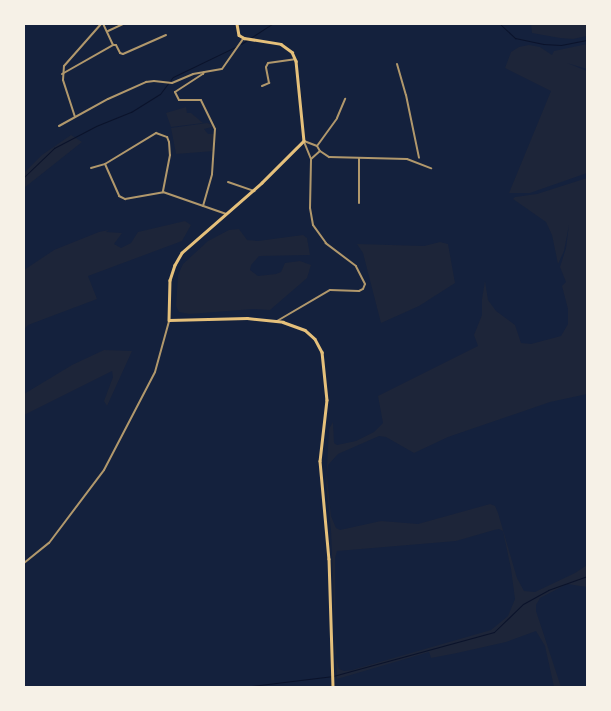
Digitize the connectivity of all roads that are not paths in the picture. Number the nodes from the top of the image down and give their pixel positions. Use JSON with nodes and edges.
{"nodes":[{"id":1,"x":102,"y":24,"type":"edge"},
{"id":2,"x":123,"y":24,"type":"edge"},
{"id":3,"x":238,"y":24,"type":"edge"},
{"id":4,"x":108,"y":31,"type":"junction"},
{"id":5,"x":166,"y":35,"type":"dead end"},
{"id":6,"x":244,"y":38,"type":"junction"},
{"id":7,"x":113,"y":45,"type":"junction"},
{"id":8,"x":295,"y":59,"type":"junction"},
{"id":9,"x":397,"y":64,"type":"dead end"},
{"id":10,"x":204,"y":72,"type":"junction"},
{"id":11,"x":62,"y":74,"type":"junction"},
{"id":12,"x":262,"y":86,"type":"dead end"},
{"id":13,"x":345,"y":99,"type":"dead end"},
{"id":14,"x":75,"y":117,"type":"junction"},
{"id":15,"x":60,"y":126,"type":"dead end"},
{"id":16,"x":304,"y":141,"type":"junction"},
{"id":17,"x":317,"y":146,"type":"junction"},
{"id":18,"x":320,"y":151,"type":"junction"},
{"id":19,"x":359,"y":158,"type":"junction"},
{"id":20,"x":418,"y":158,"type":"dead end"},
{"id":21,"x":311,"y":159,"type":"junction"},
{"id":22,"x":104,"y":164,"type":"junction"},
{"id":23,"x":91,"y":168,"type":"dead end"},
{"id":24,"x":431,"y":168,"type":"dead end"},
{"id":25,"x":228,"y":182,"type":"dead end"},
{"id":26,"x":254,"y":191,"type":"junction"},
{"id":27,"x":163,"y":192,"type":"junction"},
{"id":28,"x":359,"y":203,"type":"dead end"},
{"id":29,"x":203,"y":206,"type":"junction"},
{"id":30,"x":226,"y":214,"type":"junction"},
{"id":31,"x":169,"y":320,"type":"junction"},
{"id":32,"x":277,"y":321,"type":"junction"},
{"id":33,"x":24,"y":563,"type":"edge"},
{"id":34,"x":333,"y":687,"type":"edge"}],
"edges":[{"from":1,"to":4,"type":"street"},
{"from":1,"to":11,"type":"street"},
{"from":2,"to":4,"type":"street"},
{"from":3,"to":6,"type":"main road"},
{"from":4,"to":7,"type":"street"},
{"from":5,"to":7,"type":"street"},
{"from":6,"to":8,"type":"main road"},
{"from":6,"to":10,"type":"street"},
{"from":7,"to":11,"type":"street"},
{"from":8,"to":12,"type":"street"},
{"from":8,"to":16,"type":"main road"},
{"from":9,"to":20,"type":"street"},
{"from":10,"to":14,"type":"street"},
{"from":10,"to":29,"type":"street"},
{"from":11,"to":14,"type":"street"},
{"from":13,"to":17,"type":"street"},
{"from":14,"to":15,"type":"street"},
{"from":16,"to":17,"type":"street"},
{"from":16,"to":21,"type":"street"},
{"from":16,"to":26,"type":"main road"},
{"from":17,"to":18,"type":"street"},
{"from":18,"to":19,"type":"street"},
{"from":18,"to":21,"type":"street"},
{"from":19,"to":24,"type":"street"},
{"from":19,"to":28,"type":"street"},
{"from":21,"to":32,"type":"street"},
{"from":22,"to":23,"type":"street"},
{"from":22,"to":27,"type":"street"},
{"from":22,"to":27,"type":"street"},
{"from":25,"to":26,"type":"street"},
{"from":26,"to":30,"type":"main road"},
{"from":27,"to":29,"type":"street"},
{"from":29,"to":30,"type":"street"},
{"from":30,"to":31,"type":"main road"},
{"from":31,"to":32,"type":"main road"},
{"from":31,"to":33,"type":"street"},
{"from":32,"to":34,"type":"main road"}]}
